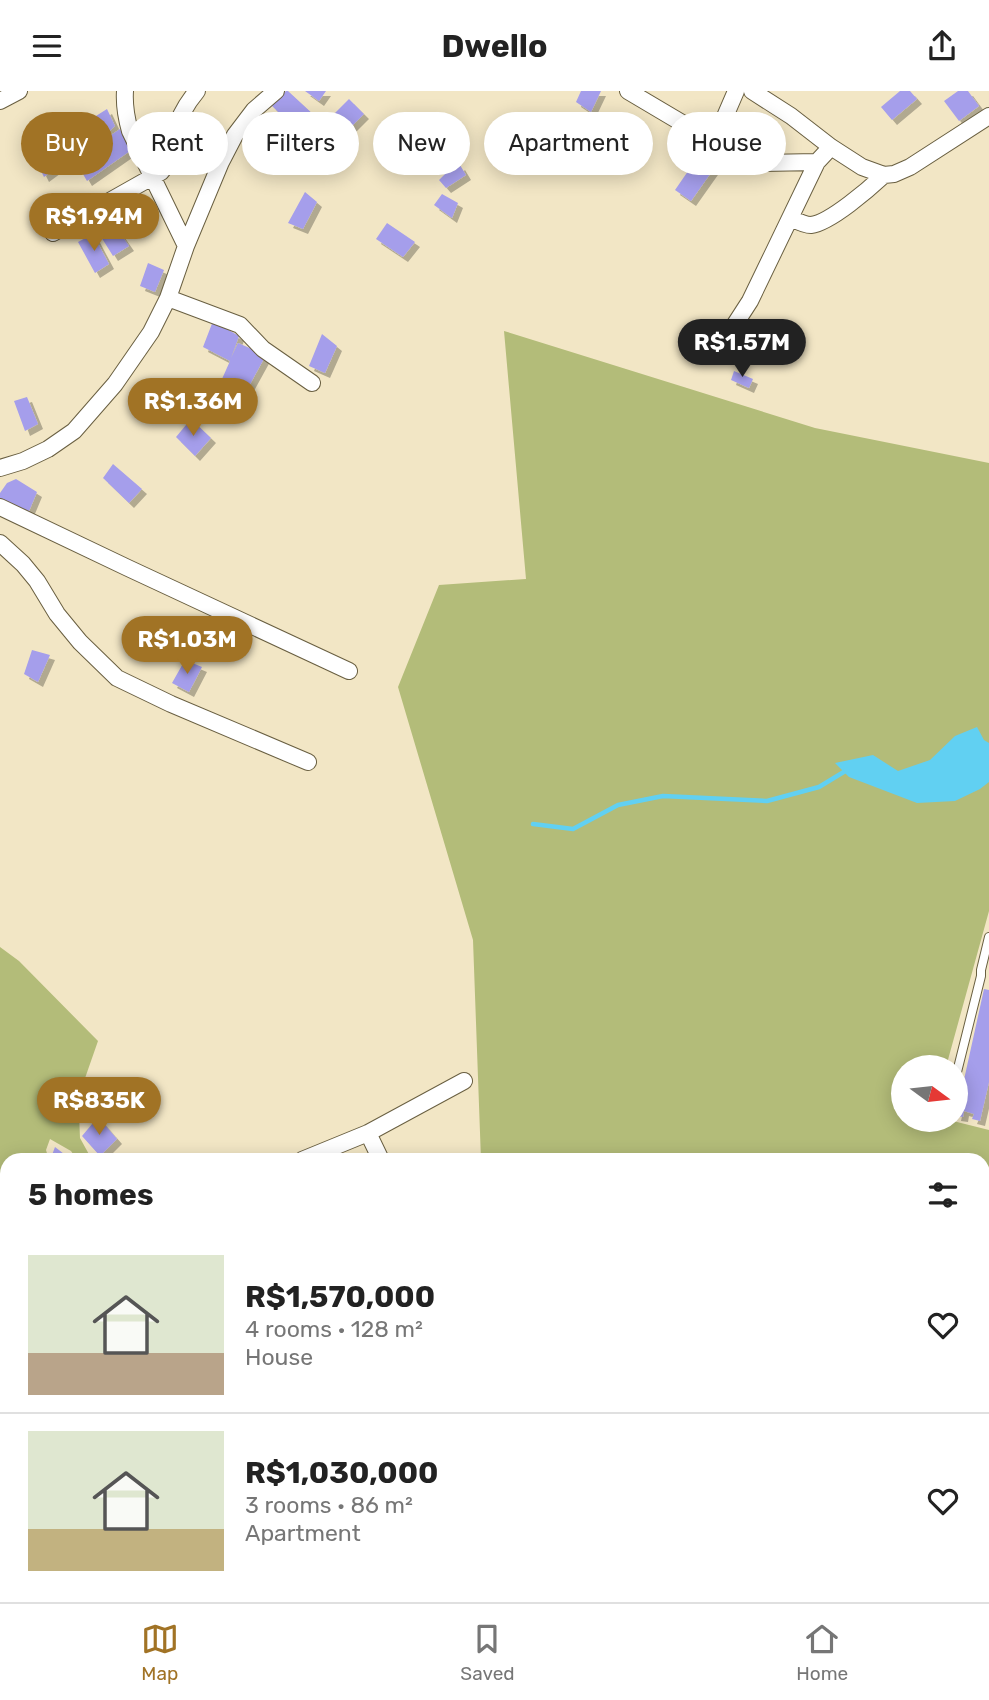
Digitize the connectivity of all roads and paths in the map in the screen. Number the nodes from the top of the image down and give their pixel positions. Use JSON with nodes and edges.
{"nodes":[{"id":1,"x":19,"y":91,"type":"edge"},
{"id":2,"x":125,"y":91,"type":"edge"},
{"id":3,"x":197,"y":91,"type":"edge"},
{"id":4,"x":276,"y":91,"type":"edge"},
{"id":5,"x":628,"y":91,"type":"edge"},
{"id":6,"x":736,"y":91,"type":"edge"},
{"id":7,"x":752,"y":91,"type":"edge"},
{"id":8,"x":0,"y":101,"type":"edge"},
{"id":9,"x":727,"y":112,"type":"edge"},
{"id":10,"x":667,"y":114,"type":"edge"},
{"id":11,"x":989,"y":116,"type":"edge"},
{"id":12,"x":831,"y":147,"type":"junction"},
{"id":13,"x":817,"y":162,"type":"junction"},
{"id":14,"x":786,"y":163,"type":"edge"},
{"id":15,"x":884,"y":175,"type":"junction"},
{"id":16,"x":154,"y":177,"type":"junction"},
{"id":17,"x":791,"y":218,"type":"junction"},
{"id":18,"x":53,"y":233,"type":"dead end"},
{"id":19,"x":186,"y":246,"type":"junction"},
{"id":20,"x":168,"y":297,"type":"junction"},
{"id":21,"x":728,"y":335,"type":"dead end"},
{"id":22,"x":312,"y":383,"type":"dead end"},
{"id":23,"x":0,"y":468,"type":"edge"},
{"id":24,"x":0,"y":507,"type":"edge"},
{"id":25,"x":0,"y":543,"type":"edge"},
{"id":26,"x":349,"y":671,"type":"dead end"},
{"id":27,"x":308,"y":762,"type":"dead end"},
{"id":28,"x":989,"y":937,"type":"edge"},
{"id":29,"x":985,"y":979,"type":"edge"},
{"id":30,"x":962,"y":1055,"type":"edge"},
{"id":31,"x":464,"y":1080,"type":"dead end"},
{"id":32,"x":368,"y":1133,"type":"junction"},
{"id":33,"x":319,"y":1153,"type":"edge"},
{"id":34,"x":377,"y":1153,"type":"edge"}],
"edges":[{"from":1,"to":8,"type":"street"},
{"from":2,"to":16,"type":"street"},
{"from":3,"to":16,"type":"street"},
{"from":4,"to":19,"type":"street"},
{"from":5,"to":10,"type":"street"},
{"from":6,"to":9,"type":"street"},
{"from":7,"to":12,"type":"street"},
{"from":11,"to":15,"type":"street"},
{"from":12,"to":13,"type":"street"},
{"from":12,"to":15,"type":"street"},
{"from":13,"to":14,"type":"street"},
{"from":13,"to":17,"type":"street"},
{"from":15,"to":17,"type":"street"},
{"from":16,"to":18,"type":"street"},
{"from":16,"to":19,"type":"street"},
{"from":17,"to":21,"type":"street"},
{"from":19,"to":20,"type":"street"},
{"from":20,"to":22,"type":"street"},
{"from":20,"to":23,"type":"street"},
{"from":24,"to":26,"type":"street"},
{"from":25,"to":27,"type":"street"},
{"from":28,"to":29,"type":"lane"},
{"from":29,"to":30,"type":"lane"},
{"from":31,"to":32,"type":"street"},
{"from":32,"to":33,"type":"street"},
{"from":32,"to":34,"type":"street"}]}
